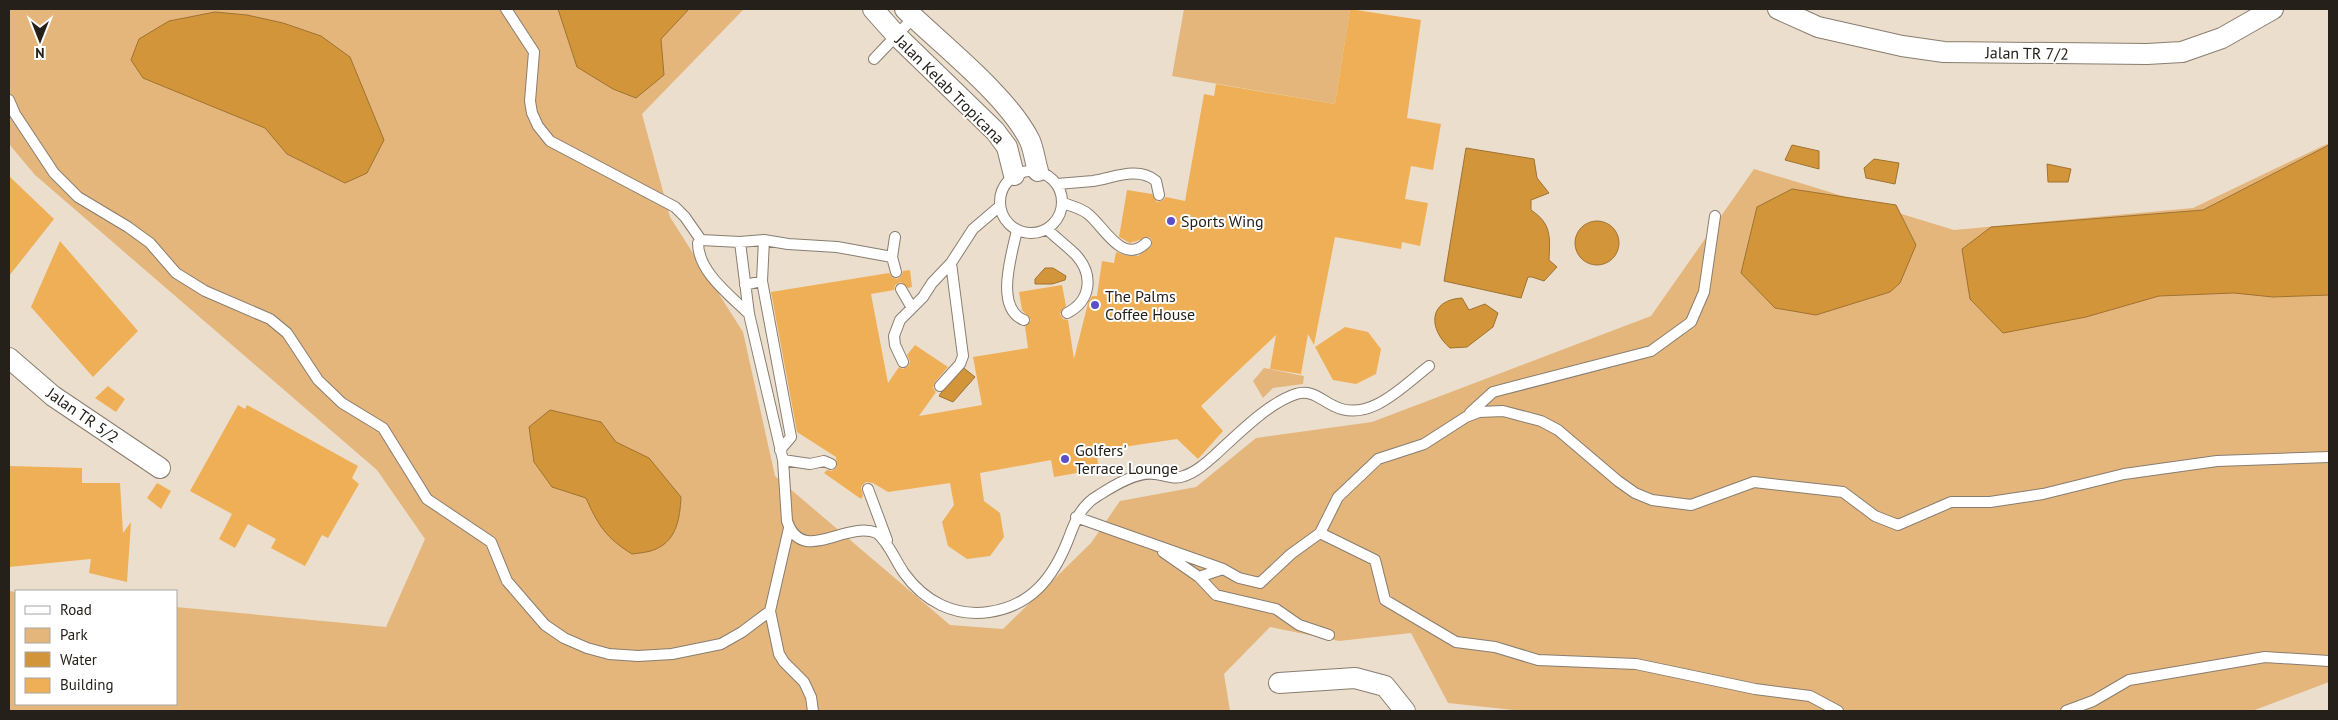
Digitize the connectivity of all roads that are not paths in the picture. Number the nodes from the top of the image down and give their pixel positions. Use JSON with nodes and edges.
{"nodes":[{"id":1,"x":506,"y":9,"type":"edge"},
{"id":2,"x":873,"y":9,"type":"edge"},
{"id":3,"x":1778,"y":9,"type":"edge"},
{"id":4,"x":2273,"y":9,"type":"edge"},
{"id":5,"x":909,"y":13,"type":"edge"},
{"id":6,"x":897,"y":36,"type":"junction"},
{"id":7,"x":874,"y":59,"type":"dead end"},
{"id":8,"x":9,"y":100,"type":"edge"},
{"id":9,"x":1038,"y":171,"type":"junction"},
{"id":10,"x":1014,"y":176,"type":"junction"},
{"id":11,"x":1057,"y":184,"type":"junction"},
{"id":12,"x":1159,"y":195,"type":"dead end"},
{"id":13,"x":1063,"y":204,"type":"junction"},
{"id":14,"x":1000,"y":206,"type":"junction"},
{"id":15,"x":1715,"y":216,"type":"dead end"},
{"id":16,"x":1047,"y":229,"type":"junction"},
{"id":17,"x":1017,"y":230,"type":"junction"},
{"id":18,"x":895,"y":237,"type":"dead end"},
{"id":19,"x":701,"y":240,"type":"junction"},
{"id":20,"x":764,"y":240,"type":"junction"},
{"id":21,"x":740,"y":242,"type":"junction"},
{"id":22,"x":1146,"y":242,"type":"dead end"},
{"id":23,"x":892,"y":257,"type":"junction"},
{"id":24,"x":950,"y":263,"type":"junction"},
{"id":25,"x":896,"y":272,"type":"dead end"},
{"id":26,"x":762,"y":281,"type":"junction"},
{"id":27,"x":745,"y":285,"type":"junction"},
{"id":28,"x":901,"y":289,"type":"dead end"},
{"id":29,"x":912,"y":308,"type":"junction"},
{"id":30,"x":1067,"y":313,"type":"dead end"},
{"id":31,"x":749,"y":314,"type":"junction"},
{"id":32,"x":1024,"y":320,"type":"dead end"},
{"id":33,"x":9,"y":358,"type":"edge"},
{"id":34,"x":903,"y":362,"type":"dead end"},
{"id":35,"x":1429,"y":366,"type":"dead end"},
{"id":36,"x":940,"y":386,"type":"dead end"},
{"id":37,"x":1466,"y":417,"type":"junction"},
{"id":38,"x":780,"y":450,"type":"junction"},
{"id":39,"x":2329,"y":457,"type":"edge"},
{"id":40,"x":783,"y":460,"type":"junction"},
{"id":41,"x":831,"y":464,"type":"dead end"},
{"id":42,"x":160,"y":468,"type":"dead end"},
{"id":43,"x":868,"y":489,"type":"dead end"},
{"id":44,"x":1076,"y":517,"type":"junction"},
{"id":45,"x":789,"y":528,"type":"junction"},
{"id":46,"x":1320,"y":534,"type":"junction"},
{"id":47,"x":1151,"y":543,"type":"junction"},
{"id":48,"x":892,"y":552,"type":"junction"},
{"id":49,"x":1223,"y":569,"type":"junction"},
{"id":50,"x":1199,"y":577,"type":"junction"},
{"id":51,"x":770,"y":611,"type":"junction"},
{"id":52,"x":1329,"y":634,"type":"dead end"},
{"id":53,"x":2329,"y":661,"type":"edge"},
{"id":54,"x":1279,"y":683,"type":"dead end"},
{"id":55,"x":814,"y":711,"type":"edge"},
{"id":56,"x":1405,"y":711,"type":"edge"},
{"id":57,"x":1838,"y":711,"type":"edge"},
{"id":58,"x":2066,"y":711,"type":"edge"}],
"edges":[{"from":1,"to":19,"type":"lane"},
{"from":2,"to":6,"type":"street","name":"Jalan Kelab Tropicana"},
{"from":3,"to":4,"type":"street","name":"Jalan TR 7/2"},
{"from":5,"to":6,"type":"lane"},
{"from":5,"to":9,"type":"street","name":"Jalan Kelab Tropicana"},
{"from":6,"to":7,"type":"lane"},
{"from":6,"to":10,"type":"street","name":"Jalan Kelab Tropicana"},
{"from":8,"to":51,"type":"lane"},
{"from":9,"to":10,"type":"lane"},
{"from":9,"to":11,"type":"lane"},
{"from":10,"to":14,"type":"lane"},
{"from":11,"to":12,"type":"lane"},
{"from":11,"to":13,"type":"lane"},
{"from":13,"to":16,"type":"lane"},
{"from":13,"to":22,"type":"lane"},
{"from":14,"to":17,"type":"lane"},
{"from":14,"to":24,"type":"lane"},
{"from":15,"to":37,"type":"lane"},
{"from":16,"to":17,"type":"lane"},
{"from":16,"to":30,"type":"lane"},
{"from":17,"to":32,"type":"lane"},
{"from":18,"to":23,"type":"lane"},
{"from":19,"to":21,"type":"lane"},
{"from":19,"to":31,"type":"lane"},
{"from":20,"to":21,"type":"lane"},
{"from":20,"to":23,"type":"lane"},
{"from":20,"to":26,"type":"lane"},
{"from":21,"to":27,"type":"lane"},
{"from":23,"to":25,"type":"lane"},
{"from":24,"to":29,"type":"lane"},
{"from":24,"to":36,"type":"lane"},
{"from":26,"to":27,"type":"lane"},
{"from":26,"to":38,"type":"lane"},
{"from":27,"to":31,"type":"lane"},
{"from":28,"to":29,"type":"lane"},
{"from":29,"to":34,"type":"lane"},
{"from":31,"to":38,"type":"lane"},
{"from":33,"to":42,"type":"street","name":"Jalan TR 5/2"},
{"from":35,"to":44,"type":"lane"},
{"from":37,"to":39,"type":"lane"},
{"from":37,"to":46,"type":"lane"},
{"from":38,"to":40,"type":"lane"},
{"from":40,"to":41,"type":"lane"},
{"from":40,"to":45,"type":"lane"},
{"from":43,"to":48,"type":"lane"},
{"from":44,"to":47,"type":"lane"},
{"from":44,"to":48,"type":"lane"},
{"from":45,"to":48,"type":"lane"},
{"from":45,"to":51,"type":"lane"},
{"from":46,"to":49,"type":"lane"},
{"from":46,"to":57,"type":"lane"},
{"from":47,"to":49,"type":"lane"},
{"from":47,"to":50,"type":"lane"},
{"from":49,"to":50,"type":"lane"},
{"from":50,"to":52,"type":"lane"},
{"from":51,"to":55,"type":"lane"},
{"from":53,"to":58,"type":"lane"},
{"from":54,"to":56,"type":"street"}]}
